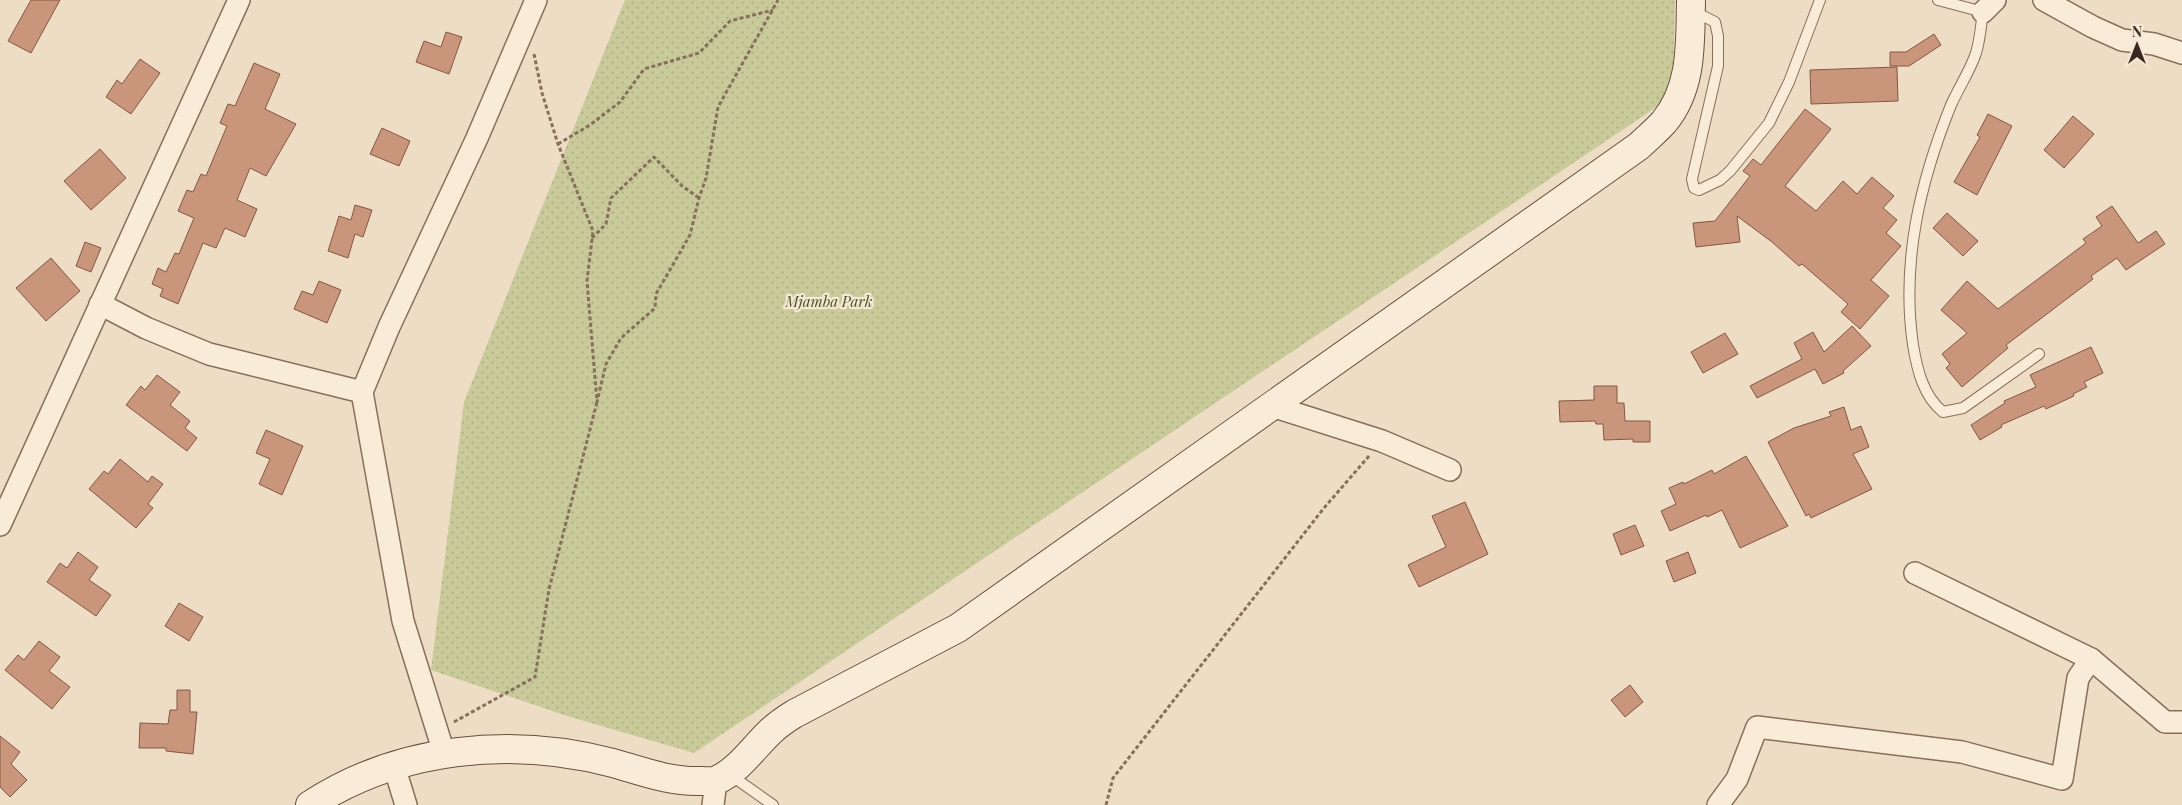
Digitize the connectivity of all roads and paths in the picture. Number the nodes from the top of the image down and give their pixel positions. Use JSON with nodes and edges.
{"nodes":[{"id":1,"x":238,"y":0,"type":"edge"},
{"id":2,"x":778,"y":0,"type":"edge"},
{"id":3,"x":1820,"y":0,"type":"edge"},
{"id":4,"x":1938,"y":0,"type":"edge"},
{"id":5,"x":2044,"y":0,"type":"edge"},
{"id":6,"x":1691,"y":5,"type":"edge"},
{"id":7,"x":1989,"y":6,"type":"edge"},
{"id":8,"x":532,"y":9,"type":"edge"},
{"id":9,"x":773,"y":10,"type":"junction"},
{"id":10,"x":2182,"y":54,"type":"edge"},
{"id":11,"x":558,"y":144,"type":"junction"},
{"id":12,"x":699,"y":198,"type":"junction"},
{"id":13,"x":592,"y":239,"type":"junction"},
{"id":14,"x":100,"y":304,"type":"junction"},
{"id":15,"x":2038,"y":354,"type":"dead end"},
{"id":16,"x":362,"y":392,"type":"junction"},
{"id":17,"x":597,"y":402,"type":"junction"},
{"id":18,"x":1272,"y":406,"type":"junction"},
{"id":19,"x":1382,"y":442,"type":"junction"},
{"id":20,"x":1450,"y":470,"type":"dead end"},
{"id":21,"x":0,"y":525,"type":"edge"},
{"id":22,"x":1914,"y":573,"type":"dead end"},
{"id":23,"x":2091,"y":659,"type":"junction"},
{"id":24,"x":2182,"y":722,"type":"edge"},
{"id":25,"x":441,"y":742,"type":"junction"},
{"id":26,"x":394,"y":766,"type":"junction"},
{"id":27,"x":719,"y":786,"type":"edge"},
{"id":28,"x":310,"y":805,"type":"edge"},
{"id":29,"x":406,"y":805,"type":"edge"},
{"id":30,"x":773,"y":805,"type":"edge"},
{"id":31,"x":1106,"y":805,"type":"edge"},
{"id":32,"x":1718,"y":805,"type":"edge"}],
"edges":[{"from":1,"to":14,"type":"street"},
{"from":2,"to":9,"type":"path"},
{"from":3,"to":6,"type":"lane"},
{"from":4,"to":7,"type":"lane"},
{"from":5,"to":10,"type":"street"},
{"from":6,"to":18,"type":"main road"},
{"from":7,"to":15,"type":"lane"},
{"from":8,"to":11,"type":"path"},
{"from":8,"to":16,"type":"street"},
{"from":9,"to":11,"type":"path"},
{"from":9,"to":12,"type":"path"},
{"from":11,"to":13,"type":"path"},
{"from":12,"to":13,"type":"path"},
{"from":12,"to":17,"type":"path"},
{"from":13,"to":17,"type":"path"},
{"from":14,"to":16,"type":"street"},
{"from":14,"to":21,"type":"street"},
{"from":16,"to":25,"type":"street"},
{"from":17,"to":25,"type":"path"},
{"from":18,"to":19,"type":"street"},
{"from":18,"to":27,"type":"main road"},
{"from":19,"to":20,"type":"street"},
{"from":19,"to":31,"type":"path"},
{"from":22,"to":23,"type":"street"},
{"from":23,"to":24,"type":"street"},
{"from":23,"to":32,"type":"street"},
{"from":25,"to":26,"type":"main road"},
{"from":25,"to":27,"type":"main road"},
{"from":26,"to":28,"type":"main road"},
{"from":26,"to":29,"type":"street"},
{"from":27,"to":30,"type":"lane"}]}
